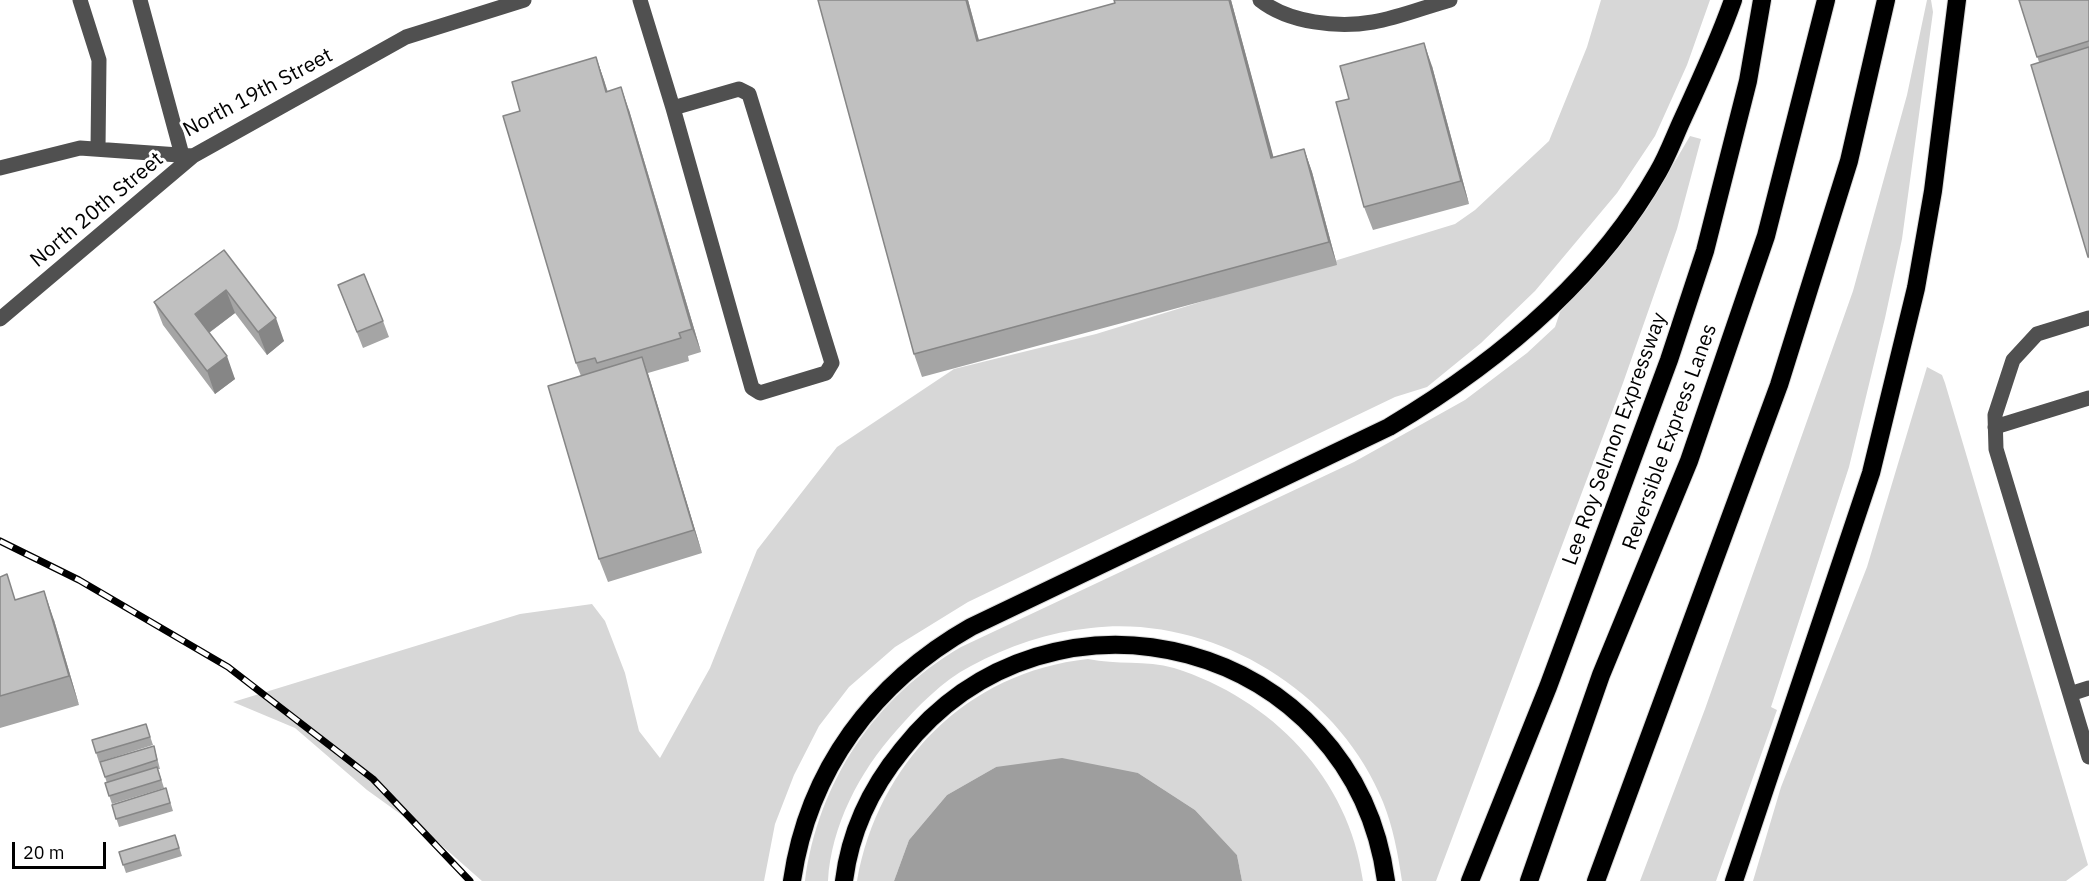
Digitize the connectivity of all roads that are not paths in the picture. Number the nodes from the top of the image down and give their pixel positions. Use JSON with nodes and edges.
{"nodes":[{"id":1,"x":80,"y":0,"type":"edge"},
{"id":2,"x":140,"y":0,"type":"edge"},
{"id":3,"x":524,"y":0,"type":"edge"},
{"id":4,"x":640,"y":0,"type":"edge"},
{"id":5,"x":1260,"y":0,"type":"edge"},
{"id":6,"x":1450,"y":0,"type":"edge"},
{"id":7,"x":1733,"y":0,"type":"edge"},
{"id":8,"x":1762,"y":0,"type":"edge"},
{"id":9,"x":1826,"y":0,"type":"edge"},
{"id":10,"x":1886,"y":0,"type":"edge"},
{"id":11,"x":1957,"y":0,"type":"edge"},
{"id":12,"x":673,"y":108,"type":"junction"},
{"id":13,"x":98,"y":149,"type":"junction"},
{"id":14,"x":188,"y":156,"type":"junction"},
{"id":15,"x":0,"y":168,"type":"edge"},
{"id":16,"x":2089,"y":318,"type":"edge"},
{"id":17,"x":0,"y":319,"type":"edge"},
{"id":18,"x":2089,"y":398,"type":"edge"},
{"id":19,"x":1995,"y":427,"type":"junction"},
{"id":20,"x":2089,"y":688,"type":"edge"},
{"id":21,"x":2070,"y":694,"type":"junction"},
{"id":22,"x":2089,"y":757,"type":"edge"},
{"id":23,"x":792,"y":881,"type":"edge"},
{"id":24,"x":844,"y":881,"type":"edge"},
{"id":25,"x":1386,"y":881,"type":"edge"},
{"id":26,"x":1470,"y":881,"type":"edge"},
{"id":27,"x":1529,"y":881,"type":"edge"},
{"id":28,"x":1596,"y":881,"type":"edge"},
{"id":29,"x":1734,"y":881,"type":"edge"}],
"edges":[{"from":1,"to":13,"type":"street"},
{"from":2,"to":14,"type":"street"},
{"from":3,"to":14,"type":"street","name":"North 19th Street"},
{"from":4,"to":12,"type":"street"},
{"from":5,"to":6,"type":"street"},
{"from":7,"to":23,"type":"highway"},
{"from":8,"to":26,"type":"highway","name":"Lee Roy Selmon Expressway"},
{"from":9,"to":27,"type":"highway","name":"Reversible Express Lanes"},
{"from":10,"to":28,"type":"highway"},
{"from":11,"to":29,"type":"highway"},
{"from":12,"to":12,"type":"street"},
{"from":13,"to":14,"type":"street","name":"North 19th Street"},
{"from":13,"to":15,"type":"street","name":"North 19th Street"},
{"from":14,"to":17,"type":"street","name":"North 20th Street"},
{"from":16,"to":19,"type":"street"},
{"from":18,"to":19,"type":"street"},
{"from":19,"to":21,"type":"street"},
{"from":20,"to":21,"type":"street"},
{"from":21,"to":22,"type":"street"},
{"from":24,"to":25,"type":"highway"}]}
